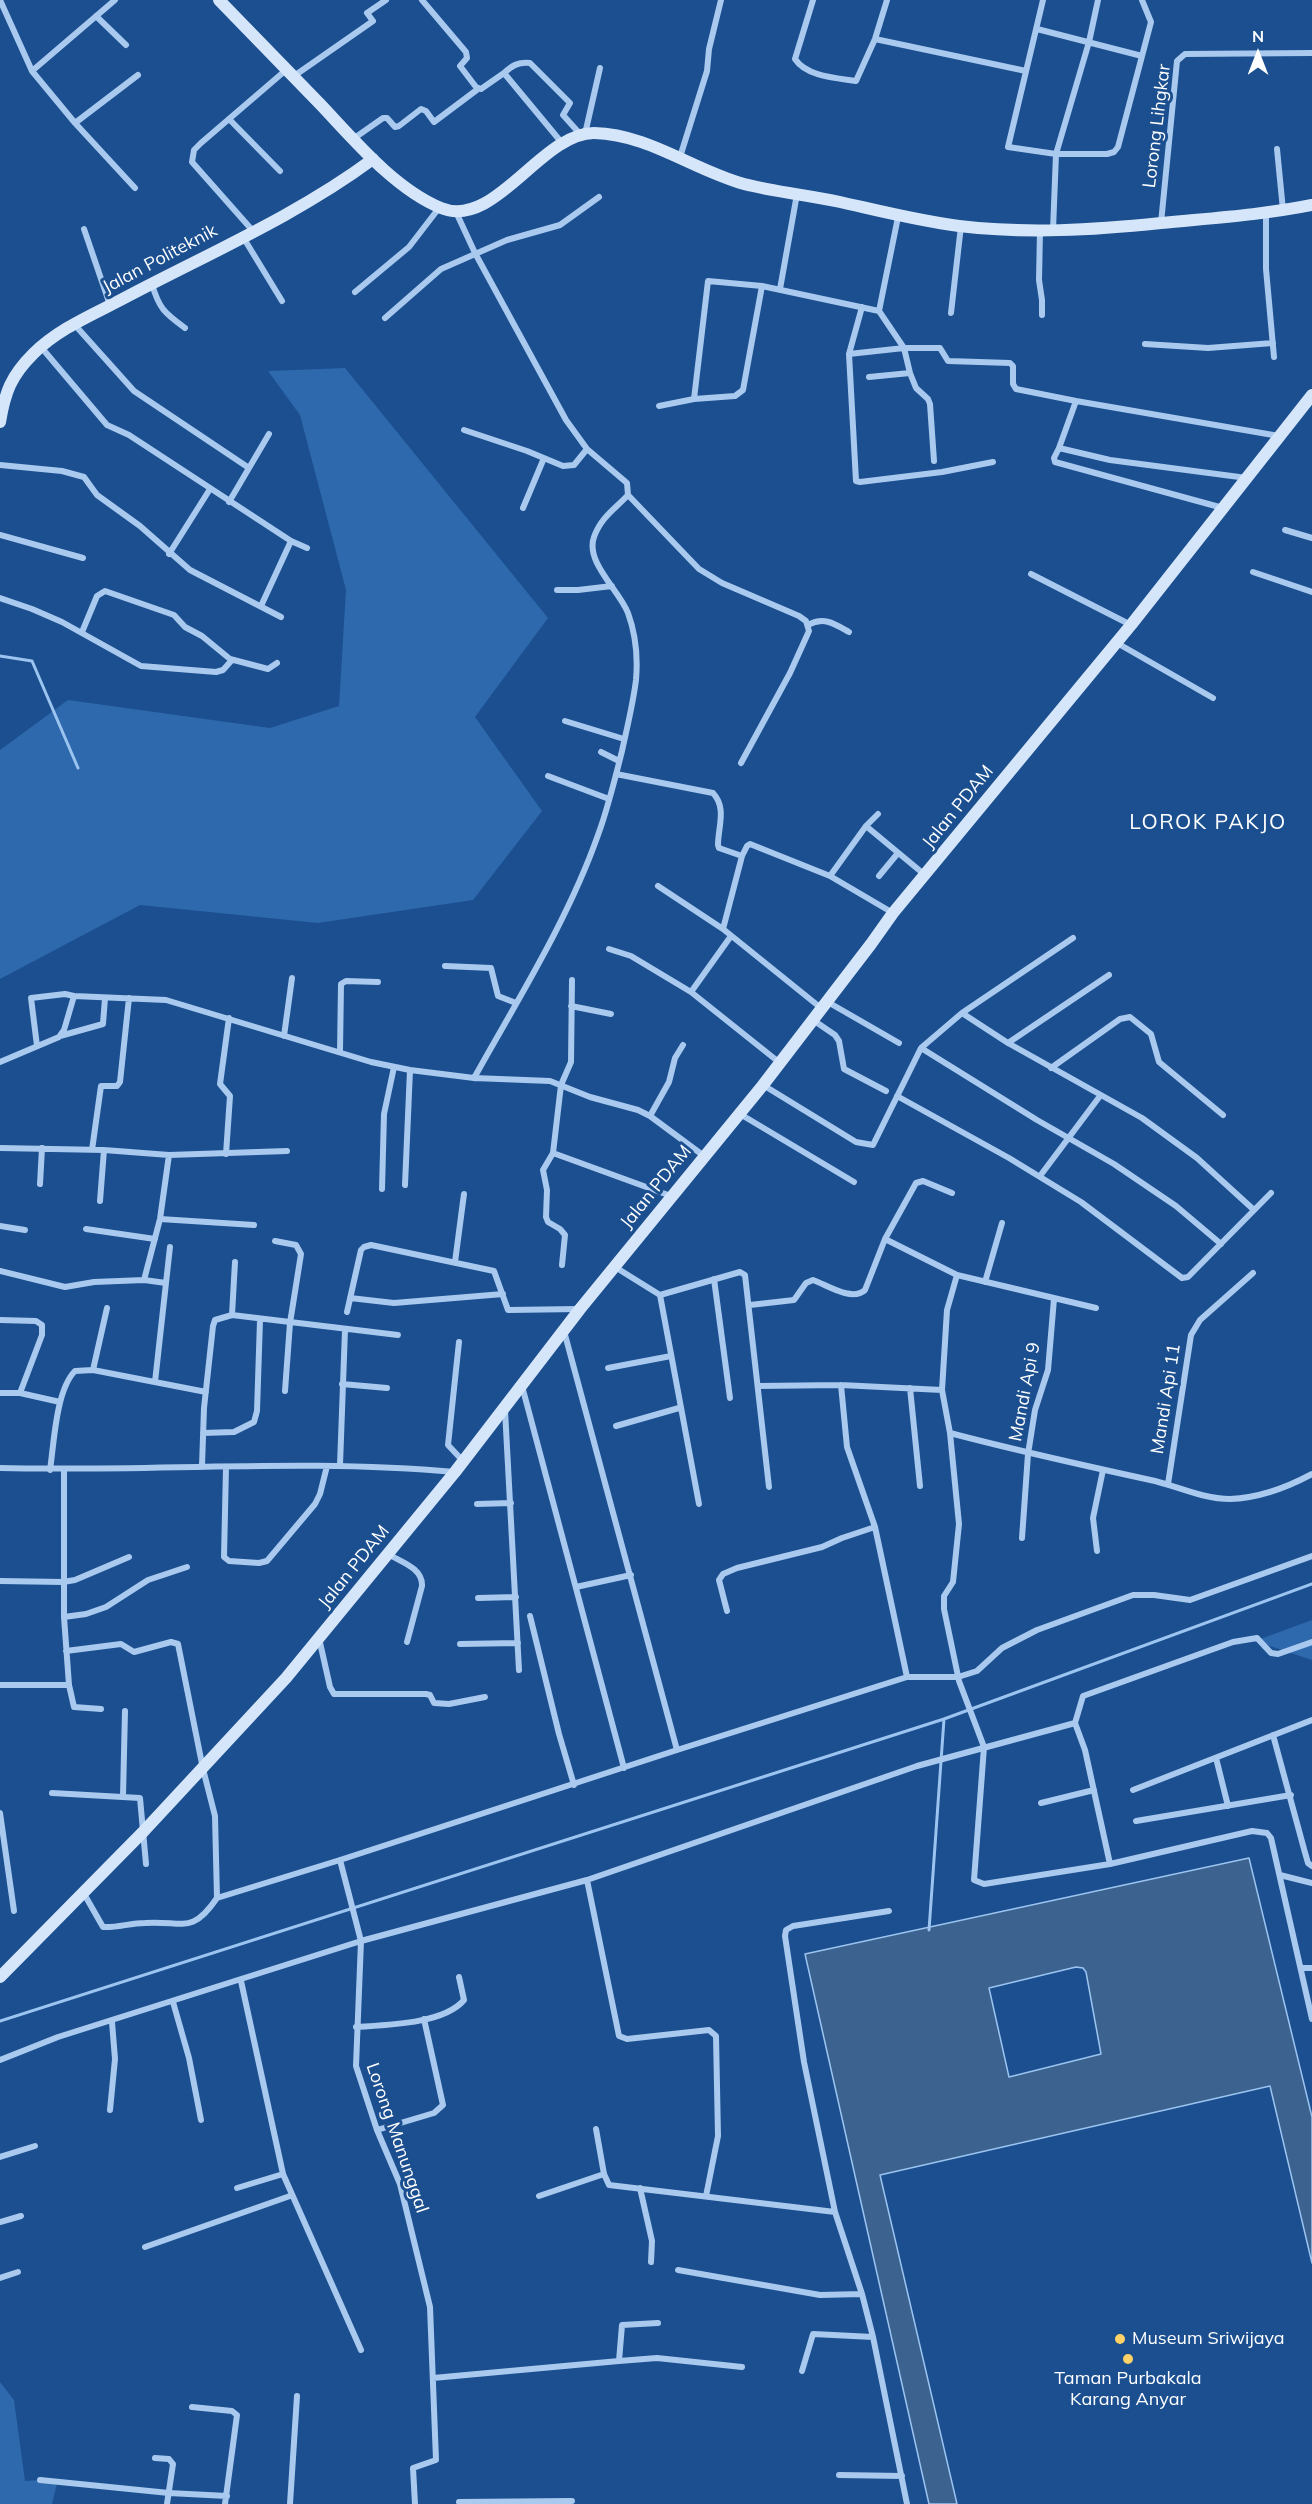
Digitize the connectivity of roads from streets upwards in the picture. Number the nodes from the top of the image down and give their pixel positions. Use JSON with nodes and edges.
{"nodes":[{"id":1,"x":0,"y":0,"type":"edge"},
{"id":2,"x":115,"y":0,"type":"edge"},
{"id":3,"x":219,"y":0,"type":"edge"},
{"id":4,"x":387,"y":0,"type":"edge"},
{"id":5,"x":422,"y":0,"type":"edge"},
{"id":6,"x":721,"y":0,"type":"edge"},
{"id":7,"x":813,"y":0,"type":"edge"},
{"id":8,"x":886,"y":0,"type":"edge"},
{"id":9,"x":1041,"y":0,"type":"edge"},
{"id":10,"x":1098,"y":0,"type":"edge"},
{"id":11,"x":1142,"y":0,"type":"edge"},
{"id":12,"x":96,"y":16,"type":"junction"},
{"id":13,"x":1037,"y":29,"type":"junction"},
{"id":14,"x":875,"y":39,"type":"junction"},
{"id":15,"x":1089,"y":42,"type":"junction"},
{"id":16,"x":126,"y":45,"type":"dead end"},
{"id":17,"x":1312,"y":53,"type":"edge"},
{"id":18,"x":1142,"y":56,"type":"junction"},
{"id":19,"x":600,"y":68,"type":"dead end"},
{"id":20,"x":32,"y":71,"type":"junction"},
{"id":21,"x":1026,"y":71,"type":"junction"},
{"id":22,"x":290,"y":73,"type":"junction"},
{"id":23,"x":504,"y":73,"type":"junction"},
{"id":24,"x":138,"y":75,"type":"dead end"},
{"id":25,"x":478,"y":89,"type":"junction"},
{"id":26,"x":229,"y":119,"type":"junction"},
{"id":27,"x":75,"y":123,"type":"junction"},
{"id":28,"x":583,"y":134,"type":"junction"},
{"id":29,"x":354,"y":139,"type":"junction"},
{"id":30,"x":562,"y":143,"type":"junction"},
{"id":31,"x":1277,"y":149,"type":"dead end"},
{"id":32,"x":1056,"y":154,"type":"junction"},
{"id":33,"x":680,"y":157,"type":"junction"},
{"id":34,"x":372,"y":159,"type":"junction"},
{"id":35,"x":279,"y":171,"type":"dead end"},
{"id":36,"x":135,"y":188,"type":"dead end"},
{"id":37,"x":797,"y":194,"type":"junction"},
{"id":38,"x":599,"y":197,"type":"dead end"},
{"id":39,"x":1312,"y":205,"type":"edge"},
{"id":40,"x":440,"y":207,"type":"junction"},
{"id":41,"x":1283,"y":211,"type":"junction"},
{"id":42,"x":456,"y":212,"type":"junction"},
{"id":43,"x":1266,"y":214,"type":"junction"},
{"id":44,"x":898,"y":217,"type":"junction"},
{"id":45,"x":1161,"y":223,"type":"junction"},
{"id":46,"x":961,"y":226,"type":"junction"},
{"id":47,"x":84,"y":229,"type":"dead end"},
{"id":48,"x":1046,"y":231,"type":"junction"},
{"id":49,"x":248,"y":234,"type":"junction"},
{"id":50,"x":475,"y":253,"type":"junction"},
{"id":51,"x":152,"y":284,"type":"junction"},
{"id":52,"x":762,"y":286,"type":"junction"},
{"id":53,"x":780,"y":289,"type":"junction"},
{"id":54,"x":355,"y":292,"type":"dead end"},
{"id":55,"x":282,"y":301,"type":"dead end"},
{"id":56,"x":110,"y":306,"type":"junction"},
{"id":57,"x":862,"y":308,"type":"junction"},
{"id":58,"x":879,"y":311,"type":"junction"},
{"id":59,"x":951,"y":313,"type":"dead end"},
{"id":60,"x":1042,"y":315,"type":"dead end"},
{"id":61,"x":385,"y":318,"type":"dead end"},
{"id":62,"x":74,"y":324,"type":"junction"},
{"id":63,"x":185,"y":328,"type":"dead end"},
{"id":64,"x":1273,"y":343,"type":"junction"},
{"id":65,"x":1145,"y":344,"type":"dead end"},
{"id":66,"x":41,"y":347,"type":"junction"},
{"id":67,"x":904,"y":348,"type":"junction"},
{"id":68,"x":849,"y":354,"type":"junction"},
{"id":69,"x":1274,"y":357,"type":"dead end"},
{"id":70,"x":910,"y":373,"type":"junction"},
{"id":71,"x":869,"y":377,"type":"dead end"},
{"id":72,"x":1312,"y":395,"type":"edge"},
{"id":73,"x":694,"y":399,"type":"junction"},
{"id":74,"x":1076,"y":401,"type":"junction"},
{"id":75,"x":659,"y":406,"type":"dead end"},
{"id":76,"x":0,"y":422,"type":"edge"},
{"id":77,"x":464,"y":430,"type":"dead end"},
{"id":78,"x":269,"y":434,"type":"dead end"},
{"id":79,"x":1280,"y":436,"type":"junction"},
{"id":80,"x":1059,"y":448,"type":"junction"},
{"id":81,"x":587,"y":449,"type":"junction"},
{"id":82,"x":544,"y":458,"type":"junction"},
{"id":83,"x":933,"y":460,"type":"dead end"},
{"id":84,"x":993,"y":462,"type":"dead end"},
{"id":85,"x":0,"y":465,"type":"edge"},
{"id":86,"x":249,"y":468,"type":"junction"},
{"id":87,"x":1247,"y":478,"type":"junction"},
{"id":88,"x":210,"y":489,"type":"junction"},
{"id":89,"x":628,"y":495,"type":"junction"},
{"id":90,"x":229,"y":502,"type":"junction"},
{"id":91,"x":523,"y":507,"type":"dead end"},
{"id":92,"x":1223,"y":508,"type":"junction"},
{"id":93,"x":1286,"y":530,"type":"dead end"},
{"id":94,"x":0,"y":535,"type":"edge"},
{"id":95,"x":1312,"y":538,"type":"edge"},
{"id":96,"x":291,"y":541,"type":"junction"},
{"id":97,"x":307,"y":548,"type":"dead end"},
{"id":98,"x":169,"y":554,"type":"junction"},
{"id":99,"x":83,"y":558,"type":"dead end"},
{"id":100,"x":1253,"y":572,"type":"dead end"},
{"id":101,"x":1031,"y":574,"type":"dead end"},
{"id":102,"x":612,"y":586,"type":"junction"},
{"id":103,"x":557,"y":590,"type":"dead end"},
{"id":104,"x":1312,"y":592,"type":"edge"},
{"id":105,"x":0,"y":598,"type":"edge"},
{"id":106,"x":261,"y":606,"type":"junction"},
{"id":107,"x":281,"y":617,"type":"dead end"},
{"id":108,"x":808,"y":625,"type":"junction"},
{"id":109,"x":1131,"y":625,"type":"junction"},
{"id":110,"x":82,"y":632,"type":"junction"},
{"id":111,"x":849,"y":632,"type":"dead end"},
{"id":112,"x":1117,"y":642,"type":"junction"},
{"id":113,"x":232,"y":660,"type":"junction"},
{"id":114,"x":277,"y":663,"type":"dead end"},
{"id":115,"x":1213,"y":698,"type":"dead end"},
{"id":116,"x":565,"y":721,"type":"dead end"},
{"id":117,"x":624,"y":739,"type":"junction"},
{"id":118,"x":601,"y":752,"type":"dead end"},
{"id":119,"x":619,"y":761,"type":"junction"},
{"id":120,"x":741,"y":764,"type":"dead end"},
{"id":121,"x":616,"y":774,"type":"junction"},
{"id":122,"x":549,"y":776,"type":"dead end"},
{"id":123,"x":609,"y":798,"type":"junction"},
{"id":124,"x":878,"y":814,"type":"dead end"},
{"id":125,"x":866,"y":826,"type":"junction"},
{"id":126,"x":898,"y":853,"type":"junction"},
{"id":127,"x":742,"y":856,"type":"junction"},
{"id":128,"x":926,"y":875,"type":"junction"},
{"id":129,"x":830,"y":876,"type":"junction"},
{"id":130,"x":879,"y":876,"type":"dead end"},
{"id":131,"x":658,"y":886,"type":"dead end"},
{"id":132,"x":893,"y":913,"type":"junction"},
{"id":133,"x":723,"y":929,"type":"junction"},
{"id":134,"x":731,"y":936,"type":"junction"},
{"id":135,"x":1073,"y":938,"type":"dead end"},
{"id":136,"x":609,"y":949,"type":"dead end"},
{"id":137,"x":445,"y":966,"type":"dead end"},
{"id":138,"x":1109,"y":975,"type":"dead end"},
{"id":139,"x":292,"y":978,"type":"dead end"},
{"id":140,"x":572,"y":980,"type":"dead end"},
{"id":141,"x":378,"y":982,"type":"dead end"},
{"id":142,"x":692,"y":992,"type":"junction"},
{"id":143,"x":74,"y":996,"type":"junction"},
{"id":144,"x":105,"y":998,"type":"junction"},
{"id":145,"x":129,"y":998,"type":"junction"},
{"id":146,"x":516,"y":1003,"type":"junction"},
{"id":147,"x":823,"y":1005,"type":"junction"},
{"id":148,"x":571,"y":1006,"type":"junction"},
{"id":149,"x":962,"y":1013,"type":"junction"},
{"id":150,"x":611,"y":1014,"type":"dead end"},
{"id":151,"x":229,"y":1018,"type":"junction"},
{"id":152,"x":813,"y":1020,"type":"junction"},
{"id":153,"x":284,"y":1036,"type":"junction"},
{"id":154,"x":59,"y":1037,"type":"junction"},
{"id":155,"x":899,"y":1043,"type":"dead end"},
{"id":156,"x":1008,"y":1043,"type":"junction"},
{"id":157,"x":683,"y":1044,"type":"dead end"},
{"id":158,"x":37,"y":1046,"type":"junction"},
{"id":159,"x":921,"y":1048,"type":"junction"},
{"id":160,"x":340,"y":1052,"type":"junction"},
{"id":161,"x":0,"y":1062,"type":"edge"},
{"id":162,"x":780,"y":1063,"type":"junction"},
{"id":163,"x":394,"y":1067,"type":"junction"},
{"id":164,"x":1051,"y":1068,"type":"junction"},
{"id":165,"x":410,"y":1070,"type":"junction"},
{"id":166,"x":474,"y":1078,"type":"junction"},
{"id":167,"x":561,"y":1085,"type":"junction"},
{"id":168,"x":763,"y":1085,"type":"junction"},
{"id":169,"x":886,"y":1091,"type":"dead end"},
{"id":170,"x":897,"y":1096,"type":"junction"},
{"id":171,"x":1101,"y":1096,"type":"junction"},
{"id":172,"x":739,"y":1114,"type":"junction"},
{"id":173,"x":1223,"y":1115,"type":"dead end"},
{"id":174,"x":650,"y":1116,"type":"junction"},
{"id":175,"x":1068,"y":1138,"type":"junction"},
{"id":176,"x":0,"y":1148,"type":"edge"},
{"id":177,"x":42,"y":1148,"type":"junction"},
{"id":178,"x":92,"y":1150,"type":"junction"},
{"id":179,"x":104,"y":1150,"type":"junction"},
{"id":180,"x":287,"y":1151,"type":"dead end"},
{"id":181,"x":553,"y":1153,"type":"junction"},
{"id":182,"x":226,"y":1154,"type":"junction"},
{"id":183,"x":169,"y":1155,"type":"junction"},
{"id":184,"x":704,"y":1156,"type":"junction"},
{"id":185,"x":1040,"y":1176,"type":"junction"},
{"id":186,"x":854,"y":1182,"type":"dead end"},
{"id":187,"x":40,"y":1184,"type":"dead end"},
{"id":188,"x":405,"y":1185,"type":"dead end"},
{"id":189,"x":381,"y":1189,"type":"dead end"},
{"id":190,"x":952,"y":1193,"type":"dead end"},
{"id":191,"x":1271,"y":1193,"type":"dead end"},
{"id":192,"x":464,"y":1194,"type":"dead end"},
{"id":193,"x":671,"y":1196,"type":"junction"},
{"id":194,"x":100,"y":1201,"type":"dead end"},
{"id":195,"x":1254,"y":1210,"type":"junction"},
{"id":196,"x":160,"y":1219,"type":"junction"},
{"id":197,"x":1002,"y":1223,"type":"dead end"},
{"id":198,"x":254,"y":1225,"type":"dead end"},
{"id":199,"x":0,"y":1226,"type":"edge"},
{"id":200,"x":86,"y":1229,"type":"dead end"},
{"id":201,"x":25,"y":1230,"type":"dead end"},
{"id":202,"x":155,"y":1239,"type":"junction"},
{"id":203,"x":885,"y":1239,"type":"junction"},
{"id":204,"x":275,"y":1241,"type":"dead end"},
{"id":205,"x":1221,"y":1244,"type":"junction"},
{"id":206,"x":170,"y":1247,"type":"dead end"},
{"id":207,"x":235,"y":1262,"type":"dead end"},
{"id":208,"x":455,"y":1262,"type":"junction"},
{"id":209,"x":562,"y":1265,"type":"dead end"},
{"id":210,"x":615,"y":1267,"type":"junction"},
{"id":211,"x":0,"y":1271,"type":"edge"},
{"id":212,"x":1253,"y":1273,"type":"dead end"},
{"id":213,"x":957,"y":1275,"type":"junction"},
{"id":214,"x":714,"y":1279,"type":"junction"},
{"id":215,"x":144,"y":1280,"type":"junction"},
{"id":216,"x":985,"y":1282,"type":"junction"},
{"id":217,"x":166,"y":1283,"type":"junction"},
{"id":218,"x":502,"y":1294,"type":"junction"},
{"id":219,"x":660,"y":1295,"type":"junction"},
{"id":220,"x":350,"y":1298,"type":"junction"},
{"id":221,"x":1054,"y":1299,"type":"junction"},
{"id":222,"x":750,"y":1305,"type":"junction"},
{"id":223,"x":107,"y":1308,"type":"dead end"},
{"id":224,"x":1096,"y":1308,"type":"dead end"},
{"id":225,"x":580,"y":1309,"type":"junction"},
{"id":226,"x":347,"y":1312,"type":"dead end"},
{"id":227,"x":232,"y":1315,"type":"junction"},
{"id":228,"x":0,"y":1320,"type":"edge"},
{"id":229,"x":260,"y":1320,"type":"junction"},
{"id":230,"x":290,"y":1323,"type":"junction"},
{"id":231,"x":345,"y":1330,"type":"junction"},
{"id":232,"x":563,"y":1331,"type":"junction"},
{"id":233,"x":398,"y":1335,"type":"dead end"},
{"id":234,"x":459,"y":1342,"type":"dead end"},
{"id":235,"x":671,"y":1356,"type":"junction"},
{"id":236,"x":608,"y":1368,"type":"dead end"},
{"id":237,"x":93,"y":1370,"type":"junction"},
{"id":238,"x":155,"y":1382,"type":"junction"},
{"id":239,"x":342,"y":1383,"type":"junction"},
{"id":240,"x":841,"y":1384,"type":"junction"},
{"id":241,"x":522,"y":1385,"type":"junction"},
{"id":242,"x":758,"y":1386,"type":"junction"},
{"id":243,"x":387,"y":1388,"type":"dead end"},
{"id":244,"x":910,"y":1388,"type":"junction"},
{"id":245,"x":942,"y":1390,"type":"junction"},
{"id":246,"x":285,"y":1391,"type":"dead end"},
{"id":247,"x":206,"y":1392,"type":"junction"},
{"id":248,"x":0,"y":1393,"type":"edge"},
{"id":249,"x":20,"y":1393,"type":"junction"},
{"id":250,"x":730,"y":1398,"type":"dead end"},
{"id":251,"x":60,"y":1402,"type":"junction"},
{"id":252,"x":505,"y":1408,"type":"junction"},
{"id":253,"x":679,"y":1408,"type":"junction"},
{"id":254,"x":616,"y":1426,"type":"dead end"},
{"id":255,"x":203,"y":1433,"type":"junction"},
{"id":256,"x":950,"y":1433,"type":"junction"},
{"id":257,"x":1028,"y":1454,"type":"junction"},
{"id":258,"x":340,"y":1465,"type":"junction"},
{"id":259,"x":202,"y":1466,"type":"junction"},
{"id":260,"x":327,"y":1466,"type":"junction"},
{"id":261,"x":226,"y":1467,"type":"junction"},
{"id":262,"x":460,"y":1467,"type":"junction"},
{"id":263,"x":0,"y":1468,"type":"edge"},
{"id":264,"x":50,"y":1470,"type":"junction"},
{"id":265,"x":64,"y":1470,"type":"junction"},
{"id":266,"x":1103,"y":1470,"type":"junction"},
{"id":267,"x":1312,"y":1474,"type":"edge"},
{"id":268,"x":1168,"y":1484,"type":"junction"},
{"id":269,"x":769,"y":1486,"type":"dead end"},
{"id":270,"x":920,"y":1486,"type":"dead end"},
{"id":271,"x":511,"y":1503,"type":"junction"},
{"id":272,"x":477,"y":1504,"type":"dead end"},
{"id":273,"x":699,"y":1504,"type":"dead end"},
{"id":274,"x":875,"y":1527,"type":"junction"},
{"id":275,"x":1022,"y":1538,"type":"dead end"},
{"id":276,"x":1097,"y":1551,"type":"dead end"},
{"id":277,"x":388,"y":1554,"type":"junction"},
{"id":278,"x":1312,"y":1556,"type":"edge"},
{"id":279,"x":129,"y":1557,"type":"dead end"},
{"id":280,"x":187,"y":1567,"type":"dead end"},
{"id":281,"x":631,"y":1575,"type":"junction"},
{"id":282,"x":0,"y":1581,"type":"edge"},
{"id":283,"x":63,"y":1582,"type":"junction"},
{"id":284,"x":576,"y":1587,"type":"junction"},
{"id":285,"x":516,"y":1597,"type":"junction"},
{"id":286,"x":478,"y":1598,"type":"dead end"},
{"id":287,"x":727,"y":1611,"type":"dead end"},
{"id":288,"x":530,"y":1616,"type":"dead end"},
{"id":289,"x":64,"y":1617,"type":"junction"},
{"id":290,"x":319,"y":1638,"type":"junction"},
{"id":291,"x":407,"y":1642,"type":"dead end"},
{"id":292,"x":1312,"y":1642,"type":"edge"},
{"id":293,"x":518,"y":1643,"type":"junction"},
{"id":294,"x":460,"y":1644,"type":"dead end"},
{"id":295,"x":66,"y":1651,"type":"junction"},
{"id":296,"x":519,"y":1670,"type":"dead end"},
{"id":297,"x":907,"y":1677,"type":"junction"},
{"id":298,"x":958,"y":1679,"type":"junction"},
{"id":299,"x":0,"y":1685,"type":"edge"},
{"id":300,"x":69,"y":1685,"type":"junction"},
{"id":301,"x":484,"y":1697,"type":"dead end"},
{"id":302,"x":100,"y":1709,"type":"dead end"},
{"id":303,"x":124,"y":1711,"type":"dead end"},
{"id":304,"x":1312,"y":1720,"type":"edge"},
{"id":305,"x":1075,"y":1723,"type":"junction"},
{"id":306,"x":1273,"y":1736,"type":"junction"},
{"id":307,"x":984,"y":1747,"type":"junction"},
{"id":308,"x":676,"y":1749,"type":"junction"},
{"id":309,"x":1216,"y":1758,"type":"junction"},
{"id":310,"x":624,"y":1768,"type":"junction"},
{"id":311,"x":203,"y":1769,"type":"junction"},
{"id":312,"x":574,"y":1785,"type":"junction"},
{"id":313,"x":1094,"y":1790,"type":"junction"},
{"id":314,"x":1133,"y":1790,"type":"dead end"},
{"id":315,"x":52,"y":1793,"type":"dead end"},
{"id":316,"x":1291,"y":1795,"type":"junction"},
{"id":317,"x":123,"y":1796,"type":"junction"},
{"id":318,"x":1041,"y":1803,"type":"dead end"},
{"id":319,"x":1228,"y":1806,"type":"junction"},
{"id":320,"x":0,"y":1813,"type":"edge"},
{"id":321,"x":1136,"y":1821,"type":"dead end"},
{"id":322,"x":143,"y":1832,"type":"junction"},
{"id":323,"x":340,"y":1860,"type":"junction"},
{"id":324,"x":146,"y":1864,"type":"dead end"},
{"id":325,"x":1110,"y":1864,"type":"junction"},
{"id":326,"x":1312,"y":1866,"type":"edge"},
{"id":327,"x":1280,"y":1875,"type":"junction"},
{"id":328,"x":587,"y":1880,"type":"junction"},
{"id":329,"x":1312,"y":1883,"type":"edge"},
{"id":330,"x":83,"y":1892,"type":"junction"},
{"id":331,"x":217,"y":1898,"type":"junction"},
{"id":332,"x":14,"y":1911,"type":"dead end"},
{"id":333,"x":889,"y":1911,"type":"dead end"},
{"id":334,"x":361,"y":1941,"type":"junction"},
{"id":335,"x":1300,"y":1968,"type":"junction"},
{"id":336,"x":1312,"y":1968,"type":"edge"},
{"id":337,"x":0,"y":1976,"type":"edge"},
{"id":338,"x":459,"y":1977,"type":"dead end"},
{"id":339,"x":241,"y":1981,"type":"junction"},
{"id":340,"x":173,"y":2002,"type":"junction"},
{"id":341,"x":424,"y":2019,"type":"junction"},
{"id":342,"x":1312,"y":2019,"type":"edge"},
{"id":343,"x":112,"y":2022,"type":"junction"},
{"id":344,"x":357,"y":2027,"type":"junction"},
{"id":345,"x":0,"y":2060,"type":"edge"},
{"id":346,"x":110,"y":2110,"type":"dead end"},
{"id":347,"x":201,"y":2120,"type":"dead end"},
{"id":348,"x":596,"y":2129,"type":"dead end"},
{"id":349,"x":377,"y":2130,"type":"junction"},
{"id":350,"x":35,"y":2146,"type":"dead end"},
{"id":351,"x":0,"y":2157,"type":"edge"},
{"id":352,"x":283,"y":2174,"type":"junction"},
{"id":353,"x":604,"y":2174,"type":"junction"},
{"id":354,"x":237,"y":2187,"type":"dead end"},
{"id":355,"x":640,"y":2188,"type":"junction"},
{"id":356,"x":290,"y":2196,"type":"junction"},
{"id":357,"x":539,"y":2196,"type":"dead end"},
{"id":358,"x":706,"y":2196,"type":"junction"},
{"id":359,"x":835,"y":2212,"type":"junction"},
{"id":360,"x":21,"y":2216,"type":"dead end"},
{"id":361,"x":0,"y":2222,"type":"edge"},
{"id":362,"x":145,"y":2247,"type":"dead end"},
{"id":363,"x":651,"y":2262,"type":"dead end"},
{"id":364,"x":678,"y":2270,"type":"dead end"},
{"id":365,"x":18,"y":2272,"type":"dead end"},
{"id":366,"x":0,"y":2278,"type":"edge"},
{"id":367,"x":862,"y":2294,"type":"junction"},
{"id":368,"x":657,"y":2323,"type":"dead end"},
{"id":369,"x":873,"y":2337,"type":"junction"},
{"id":370,"x":361,"y":2350,"type":"dead end"},
{"id":371,"x":619,"y":2361,"type":"junction"},
{"id":372,"x":742,"y":2367,"type":"dead end"},
{"id":373,"x":802,"y":2371,"type":"dead end"},
{"id":374,"x":433,"y":2379,"type":"junction"},
{"id":375,"x":297,"y":2396,"type":"dead end"},
{"id":376,"x":192,"y":2406,"type":"dead end"},
{"id":377,"x":155,"y":2458,"type":"dead end"},
{"id":378,"x":839,"y":2475,"type":"dead end"},
{"id":379,"x":902,"y":2476,"type":"junction"},
{"id":380,"x":40,"y":2480,"type":"dead end"},
{"id":381,"x":169,"y":2493,"type":"junction"},
{"id":382,"x":227,"y":2496,"type":"junction"},
{"id":383,"x":572,"y":2501,"type":"dead end"},
{"id":384,"x":459,"y":2502,"type":"dead end"},
{"id":385,"x":498,"y":2503,"type":"edge"},
{"id":386,"x":525,"y":2503,"type":"edge"},
{"id":387,"x":167,"y":2504,"type":"edge"},
{"id":388,"x":225,"y":2504,"type":"edge"},
{"id":389,"x":290,"y":2504,"type":"edge"},
{"id":390,"x":415,"y":2504,"type":"edge"},
{"id":391,"x":474,"y":2504,"type":"edge"},
{"id":392,"x":907,"y":2504,"type":"edge"}],
"edges":[{"from":1,"to":20,"type":"street"},
{"from":2,"to":12,"type":"street"},
{"from":3,"to":22,"type":"street"},
{"from":4,"to":22,"type":"street"},
{"from":5,"to":25,"type":"street"},
{"from":6,"to":33,"type":"street"},
{"from":7,"to":14,"type":"street"},
{"from":8,"to":14,"type":"street"},
{"from":9,"to":13,"type":"street"},
{"from":10,"to":15,"type":"street"},
{"from":11,"to":18,"type":"street"},
{"from":12,"to":16,"type":"street"},
{"from":12,"to":20,"type":"street"},
{"from":13,"to":15,"type":"street"},
{"from":13,"to":21,"type":"street"},
{"from":14,"to":21,"type":"street"},
{"from":15,"to":18,"type":"street"},
{"from":15,"to":32,"type":"street"},
{"from":17,"to":45,"type":"street","name":"Lorong Lihgkar"},
{"from":18,"to":32,"type":"street"},
{"from":19,"to":28,"type":"street"},
{"from":20,"to":27,"type":"street"},
{"from":21,"to":32,"type":"street"},
{"from":22,"to":26,"type":"street"},
{"from":22,"to":29,"type":"street"},
{"from":23,"to":25,"type":"street"},
{"from":23,"to":28,"type":"street"},
{"from":23,"to":30,"type":"street"},
{"from":24,"to":27,"type":"street"},
{"from":25,"to":29,"type":"street"},
{"from":26,"to":35,"type":"street"},
{"from":26,"to":49,"type":"street"},
{"from":27,"to":36,"type":"street"},
{"from":28,"to":30,"type":"street"},
{"from":28,"to":33,"type":"street"},
{"from":29,"to":34,"type":"street"},
{"from":30,"to":42,"type":"street"},
{"from":31,"to":41,"type":"street"},
{"from":32,"to":48,"type":"street"},
{"from":33,"to":37,"type":"street"},
{"from":34,"to":40,"type":"street"},
{"from":34,"to":49,"type":"street","name":"Jalan Politeknik"},
{"from":37,"to":44,"type":"street"},
{"from":37,"to":53,"type":"street"},
{"from":38,"to":50,"type":"street"},
{"from":39,"to":41,"type":"street"},
{"from":40,"to":42,"type":"street"},
{"from":40,"to":54,"type":"street"},
{"from":41,"to":43,"type":"street"},
{"from":42,"to":50,"type":"street"},
{"from":43,"to":45,"type":"street"},
{"from":43,"to":64,"type":"street"},
{"from":44,"to":46,"type":"street"},
{"from":44,"to":58,"type":"street"},
{"from":45,"to":48,"type":"street"},
{"from":46,"to":48,"type":"street"},
{"from":46,"to":59,"type":"street"},
{"from":47,"to":56,"type":"street"},
{"from":48,"to":60,"type":"street"},
{"from":49,"to":51,"type":"street","name":"Jalan Politeknik"},
{"from":49,"to":55,"type":"street"},
{"from":50,"to":61,"type":"street"},
{"from":50,"to":81,"type":"street"},
{"from":51,"to":56,"type":"street","name":"Jalan Politeknik"},
{"from":51,"to":63,"type":"street"},
{"from":52,"to":53,"type":"street"},
{"from":52,"to":73,"type":"street"},
{"from":52,"to":73,"type":"street"},
{"from":53,"to":57,"type":"street"},
{"from":56,"to":62,"type":"street","name":"Jalan Politeknik"},
{"from":57,"to":58,"type":"street"},
{"from":57,"to":68,"type":"street"},
{"from":58,"to":67,"type":"street"},
{"from":62,"to":66,"type":"street","name":"Jalan Politeknik"},
{"from":62,"to":86,"type":"street"},
{"from":64,"to":65,"type":"street"},
{"from":64,"to":69,"type":"street"},
{"from":66,"to":76,"type":"street","name":"Jalan Politeknik"},
{"from":66,"to":88,"type":"street"},
{"from":67,"to":68,"type":"street"},
{"from":67,"to":70,"type":"street"},
{"from":67,"to":74,"type":"street"},
{"from":68,"to":84,"type":"street"},
{"from":70,"to":71,"type":"street"},
{"from":70,"to":83,"type":"street"},
{"from":72,"to":79,"type":"street","name":"Jalan PDAM"},
{"from":73,"to":75,"type":"street"},
{"from":74,"to":79,"type":"street"},
{"from":74,"to":80,"type":"street"},
{"from":77,"to":82,"type":"street"},
{"from":78,"to":86,"type":"street"},
{"from":79,"to":87,"type":"street","name":"Jalan PDAM"},
{"from":80,"to":87,"type":"street"},
{"from":80,"to":92,"type":"street"},
{"from":81,"to":82,"type":"street"},
{"from":81,"to":89,"type":"street"},
{"from":82,"to":91,"type":"street"},
{"from":85,"to":98,"type":"street"},
{"from":86,"to":90,"type":"street"},
{"from":87,"to":92,"type":"street","name":"Jalan PDAM"},
{"from":88,"to":90,"type":"street"},
{"from":88,"to":98,"type":"street"},
{"from":89,"to":102,"type":"street"},
{"from":89,"to":108,"type":"street"},
{"from":90,"to":96,"type":"street"},
{"from":92,"to":109,"type":"street","name":"Jalan PDAM"},
{"from":93,"to":95,"type":"street"},
{"from":94,"to":99,"type":"street"},
{"from":96,"to":97,"type":"street"},
{"from":96,"to":106,"type":"street"},
{"from":98,"to":106,"type":"street"},
{"from":100,"to":104,"type":"street"},
{"from":101,"to":109,"type":"street"},
{"from":102,"to":103,"type":"street"},
{"from":102,"to":117,"type":"street"},
{"from":105,"to":110,"type":"street"},
{"from":106,"to":107,"type":"street"},
{"from":108,"to":111,"type":"street"},
{"from":108,"to":120,"type":"street"},
{"from":109,"to":112,"type":"street","name":"Jalan PDAM"},
{"from":110,"to":113,"type":"street"},
{"from":110,"to":113,"type":"street"},
{"from":112,"to":115,"type":"street"},
{"from":112,"to":128,"type":"street","name":"Jalan PDAM"},
{"from":113,"to":114,"type":"street"},
{"from":116,"to":117,"type":"street"},
{"from":117,"to":119,"type":"street"},
{"from":118,"to":119,"type":"street"},
{"from":119,"to":121,"type":"street"},
{"from":121,"to":123,"type":"street"},
{"from":121,"to":127,"type":"street"},
{"from":122,"to":123,"type":"street"},
{"from":123,"to":146,"type":"street"},
{"from":124,"to":125,"type":"street"},
{"from":125,"to":126,"type":"street"},
{"from":125,"to":129,"type":"street"},
{"from":126,"to":128,"type":"street"},
{"from":126,"to":130,"type":"street"},
{"from":127,"to":129,"type":"street"},
{"from":127,"to":133,"type":"street"},
{"from":128,"to":132,"type":"street","name":"Jalan PDAM"},
{"from":129,"to":132,"type":"street"},
{"from":131,"to":133,"type":"street"},
{"from":132,"to":147,"type":"street","name":"Jalan PDAM"},
{"from":133,"to":134,"type":"street"},
{"from":134,"to":142,"type":"street"},
{"from":134,"to":147,"type":"street"},
{"from":135,"to":149,"type":"street"},
{"from":136,"to":142,"type":"street"},
{"from":137,"to":146,"type":"street"},
{"from":138,"to":156,"type":"street"},
{"from":139,"to":153,"type":"street"},
{"from":140,"to":148,"type":"street"},
{"from":141,"to":160,"type":"street"},
{"from":142,"to":162,"type":"street"},
{"from":143,"to":144,"type":"street"},
{"from":143,"to":154,"type":"street"},
{"from":143,"to":158,"type":"street"},
{"from":144,"to":145,"type":"street"},
{"from":144,"to":154,"type":"street"},
{"from":145,"to":151,"type":"street"},
{"from":145,"to":178,"type":"street"},
{"from":146,"to":166,"type":"street"},
{"from":147,"to":152,"type":"street","name":"Jalan PDAM"},
{"from":147,"to":155,"type":"street"},
{"from":148,"to":150,"type":"street"},
{"from":148,"to":167,"type":"street"},
{"from":149,"to":156,"type":"street"},
{"from":149,"to":159,"type":"street"},
{"from":151,"to":153,"type":"street"},
{"from":151,"to":182,"type":"street"},
{"from":152,"to":162,"type":"street","name":"Jalan PDAM"},
{"from":152,"to":169,"type":"street"},
{"from":153,"to":160,"type":"street"},
{"from":154,"to":158,"type":"street"},
{"from":156,"to":164,"type":"street"},
{"from":157,"to":174,"type":"street"},
{"from":158,"to":161,"type":"street"},
{"from":159,"to":170,"type":"street"},
{"from":159,"to":175,"type":"street"},
{"from":160,"to":163,"type":"street"},
{"from":162,"to":168,"type":"street","name":"Jalan PDAM"},
{"from":163,"to":165,"type":"street"},
{"from":163,"to":189,"type":"street"},
{"from":164,"to":171,"type":"street"},
{"from":164,"to":173,"type":"street"},
{"from":165,"to":166,"type":"street"},
{"from":165,"to":188,"type":"street"},
{"from":166,"to":167,"type":"street"},
{"from":167,"to":174,"type":"street"},
{"from":167,"to":181,"type":"street"},
{"from":168,"to":170,"type":"street"},
{"from":168,"to":172,"type":"street","name":"Jalan PDAM"},
{"from":170,"to":185,"type":"street"},
{"from":171,"to":175,"type":"street"},
{"from":171,"to":195,"type":"street"},
{"from":172,"to":184,"type":"street","name":"Jalan PDAM"},
{"from":172,"to":186,"type":"street"},
{"from":174,"to":184,"type":"street"},
{"from":175,"to":185,"type":"street"},
{"from":175,"to":205,"type":"street"},
{"from":176,"to":177,"type":"street"},
{"from":177,"to":178,"type":"street"},
{"from":177,"to":187,"type":"street"},
{"from":178,"to":179,"type":"street"},
{"from":179,"to":183,"type":"street"},
{"from":179,"to":194,"type":"street"},
{"from":180,"to":182,"type":"street"},
{"from":181,"to":193,"type":"street"},
{"from":181,"to":209,"type":"street"},
{"from":182,"to":183,"type":"street"},
{"from":183,"to":196,"type":"street"},
{"from":184,"to":193,"type":"street","name":"Jalan PDAM"},
{"from":185,"to":205,"type":"street"},
{"from":190,"to":203,"type":"street"},
{"from":191,"to":195,"type":"street"},
{"from":192,"to":208,"type":"street"},
{"from":193,"to":210,"type":"street","name":"Jalan PDAM"},
{"from":195,"to":205,"type":"street"},
{"from":196,"to":198,"type":"street"},
{"from":196,"to":202,"type":"street"},
{"from":197,"to":216,"type":"street"},
{"from":199,"to":201,"type":"street"},
{"from":200,"to":202,"type":"street"},
{"from":202,"to":215,"type":"street"},
{"from":203,"to":213,"type":"street"},
{"from":203,"to":222,"type":"street"},
{"from":204,"to":230,"type":"street"},
{"from":206,"to":217,"type":"street"},
{"from":207,"to":227,"type":"street"},
{"from":208,"to":218,"type":"street"},
{"from":208,"to":220,"type":"street"},
{"from":210,"to":219,"type":"street"},
{"from":210,"to":225,"type":"street","name":"Jalan PDAM"},
{"from":211,"to":215,"type":"street"},
{"from":212,"to":268,"type":"street","name":"Mandi Api 11"},
{"from":213,"to":216,"type":"street"},
{"from":213,"to":245,"type":"street"},
{"from":214,"to":219,"type":"street"},
{"from":214,"to":222,"type":"street"},
{"from":214,"to":250,"type":"street"},
{"from":215,"to":217,"type":"street"},
{"from":216,"to":221,"type":"street"},
{"from":217,"to":238,"type":"street"},
{"from":218,"to":220,"type":"street"},
{"from":218,"to":225,"type":"street"},
{"from":219,"to":235,"type":"street"},
{"from":220,"to":226,"type":"street"},
{"from":221,"to":224,"type":"street"},
{"from":221,"to":257,"type":"street","name":"Mandi Api 9"},
{"from":222,"to":242,"type":"street"},
{"from":223,"to":237,"type":"street"},
{"from":225,"to":232,"type":"street","name":"Jalan PDAM"},
{"from":227,"to":229,"type":"street"},
{"from":227,"to":247,"type":"street"},
{"from":228,"to":249,"type":"street"},
{"from":229,"to":230,"type":"street"},
{"from":229,"to":255,"type":"street"},
{"from":230,"to":231,"type":"street"},
{"from":230,"to":246,"type":"street"},
{"from":231,"to":233,"type":"street"},
{"from":231,"to":239,"type":"street"},
{"from":232,"to":241,"type":"street","name":"Jalan PDAM"},
{"from":232,"to":281,"type":"street"},
{"from":234,"to":262,"type":"street"},
{"from":235,"to":236,"type":"street"},
{"from":235,"to":253,"type":"street"},
{"from":237,"to":238,"type":"street"},
{"from":237,"to":251,"type":"street"},
{"from":238,"to":247,"type":"street"},
{"from":239,"to":243,"type":"street"},
{"from":239,"to":258,"type":"street"},
{"from":240,"to":242,"type":"street"},
{"from":240,"to":244,"type":"street"},
{"from":240,"to":274,"type":"street"},
{"from":241,"to":252,"type":"street","name":"Jalan PDAM"},
{"from":241,"to":284,"type":"street"},
{"from":242,"to":269,"type":"street"},
{"from":244,"to":245,"type":"street"},
{"from":244,"to":270,"type":"street"},
{"from":245,"to":256,"type":"street"},
{"from":247,"to":255,"type":"street"},
{"from":248,"to":249,"type":"street"},
{"from":249,"to":251,"type":"street"},
{"from":251,"to":264,"type":"street"},
{"from":252,"to":262,"type":"street","name":"Jalan PDAM"},
{"from":252,"to":271,"type":"street"},
{"from":253,"to":254,"type":"street"},
{"from":253,"to":273,"type":"street"},
{"from":255,"to":259,"type":"street"},
{"from":256,"to":257,"type":"street"},
{"from":256,"to":298,"type":"street"},
{"from":257,"to":266,"type":"street"},
{"from":257,"to":275,"type":"street","name":"Mandi Api 9"},
{"from":258,"to":260,"type":"street"},
{"from":258,"to":262,"type":"street"},
{"from":259,"to":261,"type":"street"},
{"from":259,"to":265,"type":"street"},
{"from":260,"to":261,"type":"street"},
{"from":260,"to":261,"type":"street"},
{"from":262,"to":277,"type":"street","name":"Jalan PDAM"},
{"from":263,"to":264,"type":"street"},
{"from":264,"to":265,"type":"street"},
{"from":265,"to":283,"type":"street"},
{"from":266,"to":268,"type":"street"},
{"from":266,"to":276,"type":"street"},
{"from":267,"to":268,"type":"street"},
{"from":271,"to":272,"type":"street"},
{"from":271,"to":285,"type":"street"},
{"from":274,"to":287,"type":"street"},
{"from":274,"to":297,"type":"street"},
{"from":277,"to":290,"type":"street","name":"Jalan PDAM"},
{"from":277,"to":291,"type":"street"},
{"from":278,"to":298,"type":"street"},
{"from":279,"to":283,"type":"street"},
{"from":280,"to":289,"type":"street"},
{"from":281,"to":284,"type":"street"},
{"from":281,"to":308,"type":"street"},
{"from":282,"to":283,"type":"street"},
{"from":283,"to":289,"type":"street"},
{"from":284,"to":310,"type":"street"},
{"from":285,"to":286,"type":"street"},
{"from":285,"to":293,"type":"street"},
{"from":288,"to":312,"type":"street"},
{"from":289,"to":295,"type":"street"},
{"from":290,"to":301,"type":"street"},
{"from":290,"to":311,"type":"street","name":"Jalan PDAM"},
{"from":292,"to":305,"type":"street"},
{"from":293,"to":294,"type":"street"},
{"from":293,"to":296,"type":"street"},
{"from":295,"to":300,"type":"street"},
{"from":295,"to":311,"type":"street"},
{"from":297,"to":298,"type":"street"},
{"from":297,"to":308,"type":"street"},
{"from":298,"to":307,"type":"street"},
{"from":299,"to":300,"type":"street"},
{"from":300,"to":302,"type":"street"},
{"from":303,"to":317,"type":"street"},
{"from":304,"to":306,"type":"street"},
{"from":305,"to":307,"type":"street"},
{"from":305,"to":313,"type":"street"},
{"from":306,"to":309,"type":"street"},
{"from":306,"to":316,"type":"street"},
{"from":307,"to":325,"type":"street"},
{"from":307,"to":328,"type":"street"},
{"from":308,"to":310,"type":"street"},
{"from":309,"to":314,"type":"street"},
{"from":309,"to":319,"type":"street"},
{"from":310,"to":312,"type":"street"},
{"from":311,"to":322,"type":"street","name":"Jalan PDAM"},
{"from":311,"to":331,"type":"street"},
{"from":312,"to":323,"type":"street"},
{"from":313,"to":318,"type":"street"},
{"from":313,"to":325,"type":"street"},
{"from":315,"to":317,"type":"street"},
{"from":316,"to":319,"type":"street"},
{"from":316,"to":326,"type":"street"},
{"from":317,"to":322,"type":"street"},
{"from":319,"to":321,"type":"street"},
{"from":320,"to":332,"type":"street"},
{"from":322,"to":324,"type":"street"},
{"from":322,"to":330,"type":"street","name":"Jalan PDAM"},
{"from":323,"to":331,"type":"street"},
{"from":323,"to":334,"type":"street","name":"Lorong Manunggal"},
{"from":325,"to":327,"type":"street"},
{"from":327,"to":329,"type":"street"},
{"from":327,"to":335,"type":"street"},
{"from":328,"to":334,"type":"street"},
{"from":328,"to":358,"type":"street"},
{"from":330,"to":331,"type":"street"},
{"from":330,"to":337,"type":"street","name":"Jalan PDAM"},
{"from":333,"to":359,"type":"street"},
{"from":334,"to":339,"type":"street"},
{"from":334,"to":344,"type":"street","name":"Lorong Manunggal"},
{"from":335,"to":336,"type":"street"},
{"from":335,"to":342,"type":"street"},
{"from":338,"to":341,"type":"street"},
{"from":339,"to":340,"type":"street"},
{"from":339,"to":352,"type":"street"},
{"from":340,"to":343,"type":"street"},
{"from":340,"to":347,"type":"street"},
{"from":341,"to":344,"type":"street"},
{"from":341,"to":349,"type":"street"},
{"from":343,"to":345,"type":"street"},
{"from":343,"to":346,"type":"street"},
{"from":344,"to":349,"type":"street","name":"Lorong Manunggal"},
{"from":348,"to":353,"type":"street"},
{"from":349,"to":374,"type":"street","name":"Lorong Manunggal"},
{"from":350,"to":351,"type":"street"},
{"from":352,"to":354,"type":"street"},
{"from":352,"to":356,"type":"street"},
{"from":353,"to":355,"type":"street"},
{"from":353,"to":357,"type":"street"},
{"from":355,"to":358,"type":"street"},
{"from":355,"to":363,"type":"street"},
{"from":356,"to":362,"type":"street"},
{"from":356,"to":370,"type":"street"},
{"from":358,"to":359,"type":"street"},
{"from":359,"to":367,"type":"street"},
{"from":360,"to":361,"type":"street"},
{"from":364,"to":367,"type":"street"},
{"from":365,"to":366,"type":"street"},
{"from":367,"to":369,"type":"street"},
{"from":368,"to":371,"type":"street"},
{"from":369,"to":373,"type":"street"},
{"from":369,"to":379,"type":"street"},
{"from":371,"to":372,"type":"street"},
{"from":371,"to":374,"type":"street"},
{"from":374,"to":390,"type":"street","name":"Lorong Manunggal"},
{"from":375,"to":389,"type":"street"},
{"from":376,"to":382,"type":"street"},
{"from":377,"to":381,"type":"street"},
{"from":378,"to":379,"type":"street"},
{"from":379,"to":392,"type":"street"},
{"from":380,"to":381,"type":"street"},
{"from":381,"to":382,"type":"street"},
{"from":381,"to":387,"type":"street"},
{"from":382,"to":388,"type":"street"},
{"from":383,"to":386,"type":"street"},
{"from":384,"to":391,"type":"street"},
{"from":385,"to":386,"type":"street"},
{"from":385,"to":391,"type":"street"}]}
